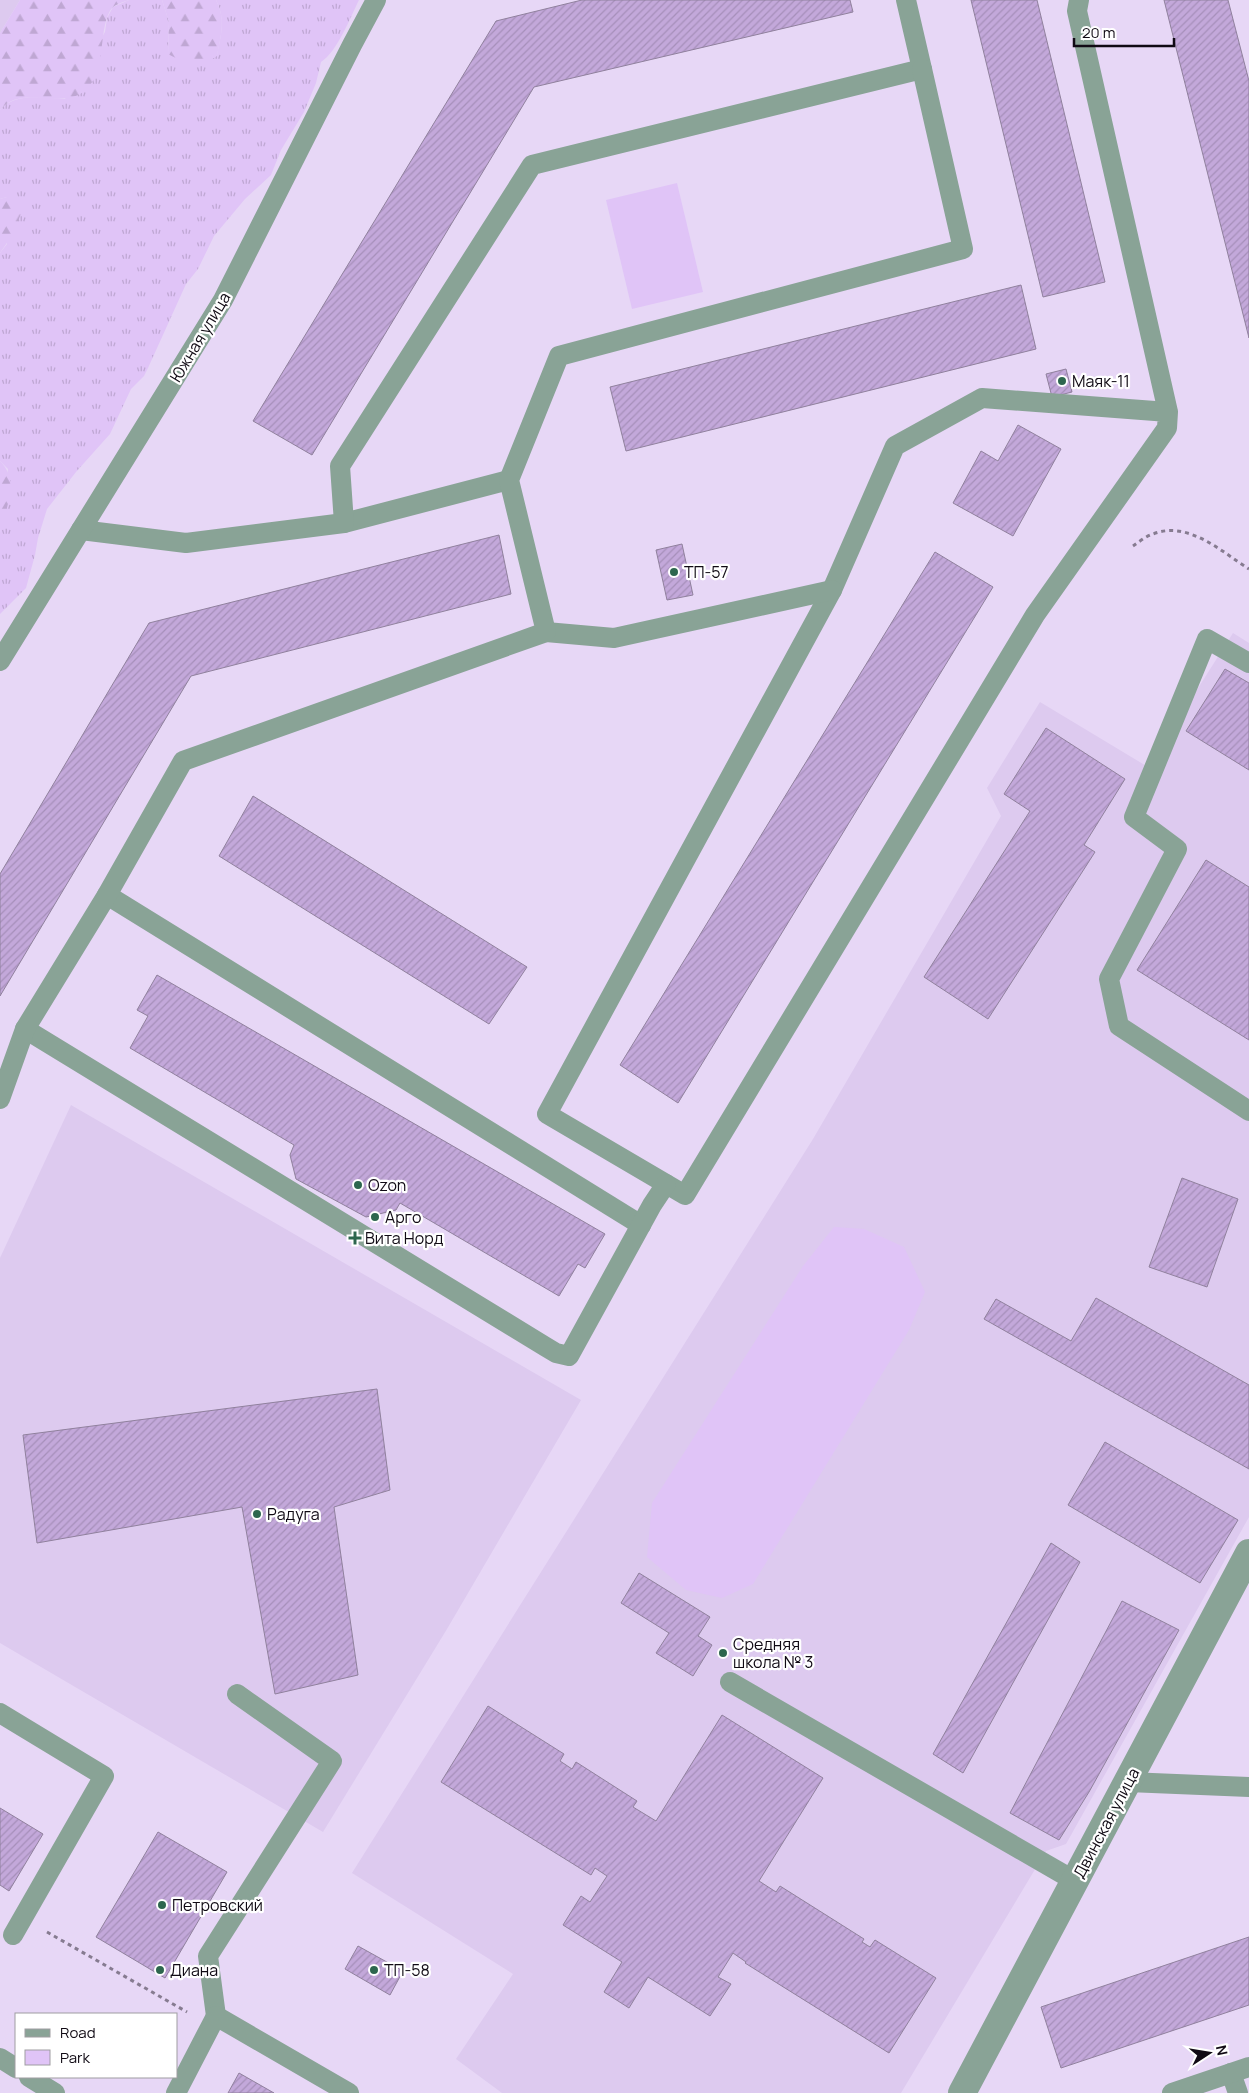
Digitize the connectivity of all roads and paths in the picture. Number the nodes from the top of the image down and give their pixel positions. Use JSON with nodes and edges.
{"nodes":[{"id":1,"x":376,"y":0,"type":"edge"},
{"id":2,"x":906,"y":0,"type":"edge"},
{"id":3,"x":1079,"y":0,"type":"edge"},
{"id":4,"x":922,"y":69,"type":"junction"},
{"id":5,"x":1168,"y":412,"type":"junction"},
{"id":6,"x":510,"y":480,"type":"junction"},
{"id":7,"x":344,"y":523,"type":"junction"},
{"id":8,"x":81,"y":530,"type":"junction"},
{"id":9,"x":1133,"y":546,"type":"dead end"},
{"id":10,"x":1249,"y":569,"type":"edge"},
{"id":11,"x":832,"y":590,"type":"junction"},
{"id":12,"x":546,"y":632,"type":"junction"},
{"id":13,"x":0,"y":661,"type":"edge"},
{"id":14,"x":1249,"y":663,"type":"edge"},
{"id":15,"x":107,"y":895,"type":"junction"},
{"id":16,"x":25,"y":1029,"type":"junction"},
{"id":17,"x":0,"y":1098,"type":"edge"},
{"id":18,"x":1249,"y":1111,"type":"edge"},
{"id":19,"x":666,"y":1184,"type":"junction"},
{"id":20,"x":641,"y":1224,"type":"junction"},
{"id":21,"x":1249,"y":1553,"type":"edge"},
{"id":22,"x":730,"y":1682,"type":"dead end"},
{"id":23,"x":237,"y":1694,"type":"dead end"},
{"id":24,"x":0,"y":1713,"type":"edge"},
{"id":25,"x":1128,"y":1782,"type":"junction"},
{"id":26,"x":1249,"y":1787,"type":"edge"},
{"id":27,"x":1075,"y":1881,"type":"junction"},
{"id":28,"x":22,"y":1918,"type":"junction"},
{"id":29,"x":13,"y":1935,"type":"dead end"},
{"id":30,"x":213,"y":2020,"type":"junction"},
{"id":31,"x":0,"y":2058,"type":"edge"},
{"id":32,"x":15,"y":2067,"type":"edge"},
{"id":33,"x":1240,"y":2070,"type":"edge"},
{"id":34,"x":31,"y":2078,"type":"edge"},
{"id":35,"x":55,"y":2093,"type":"edge"},
{"id":36,"x":176,"y":2093,"type":"edge"},
{"id":37,"x":349,"y":2093,"type":"edge"},
{"id":38,"x":962,"y":2093,"type":"edge"},
{"id":39,"x":1172,"y":2093,"type":"edge"},
{"id":40,"x":1238,"y":2093,"type":"edge"}],
"edges":[{"from":1,"to":8,"type":"lane","name":"Южная улица"},
{"from":2,"to":4,"type":"lane"},
{"from":3,"to":5,"type":"lane"},
{"from":4,"to":6,"type":"lane"},
{"from":4,"to":7,"type":"lane"},
{"from":5,"to":11,"type":"lane"},
{"from":5,"to":19,"type":"lane"},
{"from":6,"to":7,"type":"lane"},
{"from":6,"to":12,"type":"lane"},
{"from":7,"to":8,"type":"lane"},
{"from":8,"to":13,"type":"lane","name":"Южная улица"},
{"from":9,"to":10,"type":"path"},
{"from":11,"to":12,"type":"lane"},
{"from":11,"to":19,"type":"lane"},
{"from":12,"to":15,"type":"lane"},
{"from":14,"to":18,"type":"lane"},
{"from":15,"to":16,"type":"lane"},
{"from":15,"to":20,"type":"lane"},
{"from":16,"to":17,"type":"lane"},
{"from":16,"to":20,"type":"lane"},
{"from":19,"to":20,"type":"lane"},
{"from":21,"to":25,"type":"street","name":"Двинская улица"},
{"from":22,"to":27,"type":"lane"},
{"from":23,"to":30,"type":"lane"},
{"from":24,"to":28,"type":"lane"},
{"from":25,"to":26,"type":"lane"},
{"from":25,"to":27,"type":"street","name":"Двинская улица"},
{"from":27,"to":38,"type":"street","name":"Двинская улица"},
{"from":28,"to":29,"type":"lane"},
{"from":28,"to":30,"type":"path"},
{"from":30,"to":36,"type":"lane"},
{"from":30,"to":37,"type":"lane"},
{"from":31,"to":32,"type":"lane"},
{"from":33,"to":39,"type":"lane"},
{"from":33,"to":40,"type":"lane"},
{"from":34,"to":35,"type":"lane"}]}
